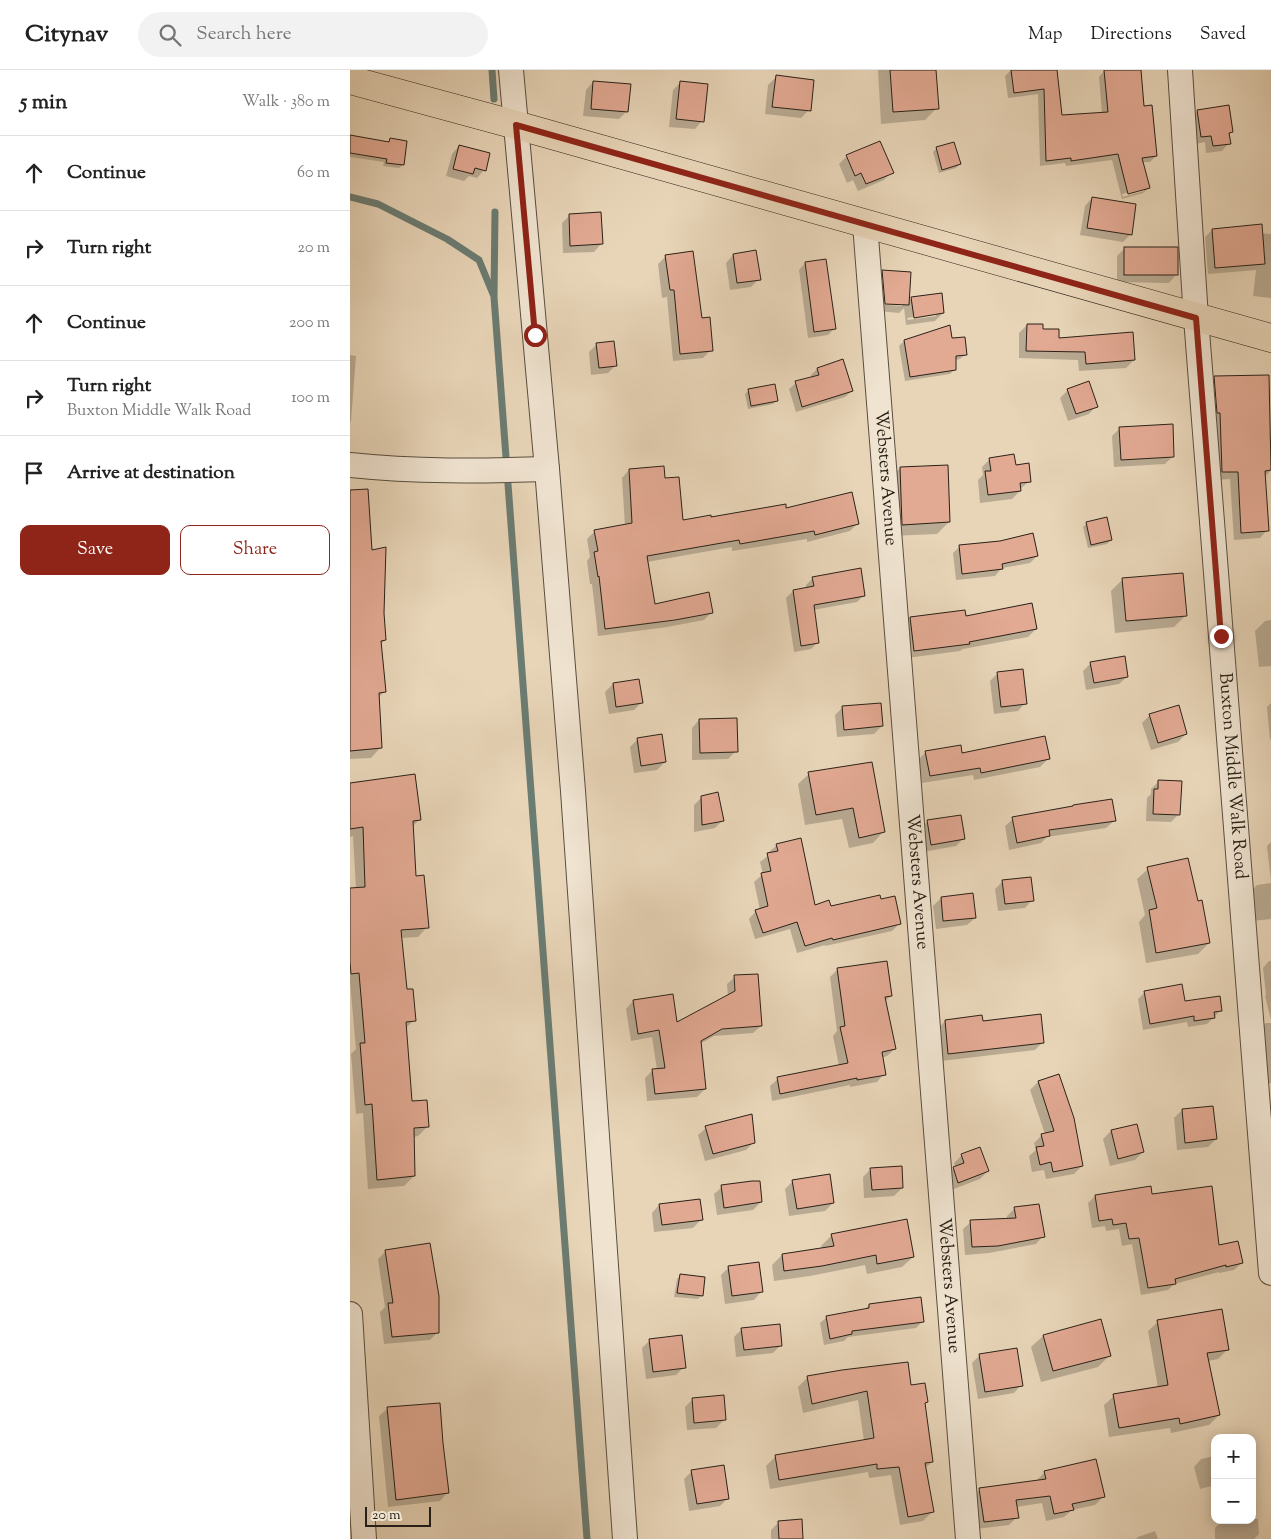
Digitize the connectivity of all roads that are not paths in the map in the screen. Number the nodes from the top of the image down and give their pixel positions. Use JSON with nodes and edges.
{"nodes":[{"id":1,"x":511,"y":70,"type":"edge"},
{"id":2,"x":1180,"y":70,"type":"edge"},
{"id":3,"x":350,"y":80,"type":"edge"},
{"id":4,"x":516,"y":125,"type":"junction"},
{"id":5,"x":865,"y":224,"type":"junction"},
{"id":6,"x":1196,"y":318,"type":"junction"},
{"id":7,"x":1271,"y":338,"type":"edge"},
{"id":8,"x":350,"y":465,"type":"edge"},
{"id":9,"x":540,"y":469,"type":"junction"},
{"id":10,"x":1271,"y":1273,"type":"edge"},
{"id":11,"x":350,"y":1321,"type":"edge"},
{"id":12,"x":364,"y":1539,"type":"edge"},
{"id":13,"x":625,"y":1539,"type":"edge"},
{"id":14,"x":968,"y":1539,"type":"edge"}],
"edges":[{"from":1,"to":4,"type":"street"},
{"from":2,"to":6,"type":"street","name":"Buxton Middle Walk Road"},
{"from":3,"to":4,"type":"main road"},
{"from":4,"to":5,"type":"main road"},
{"from":4,"to":9,"type":"street"},
{"from":5,"to":6,"type":"main road"},
{"from":5,"to":14,"type":"street","name":"Websters Avenue"},
{"from":6,"to":7,"type":"main road"},
{"from":6,"to":10,"type":"street","name":"Buxton Middle Walk Road"},
{"from":8,"to":9,"type":"street"},
{"from":9,"to":13,"type":"street"},
{"from":11,"to":12,"type":"street"}]}
